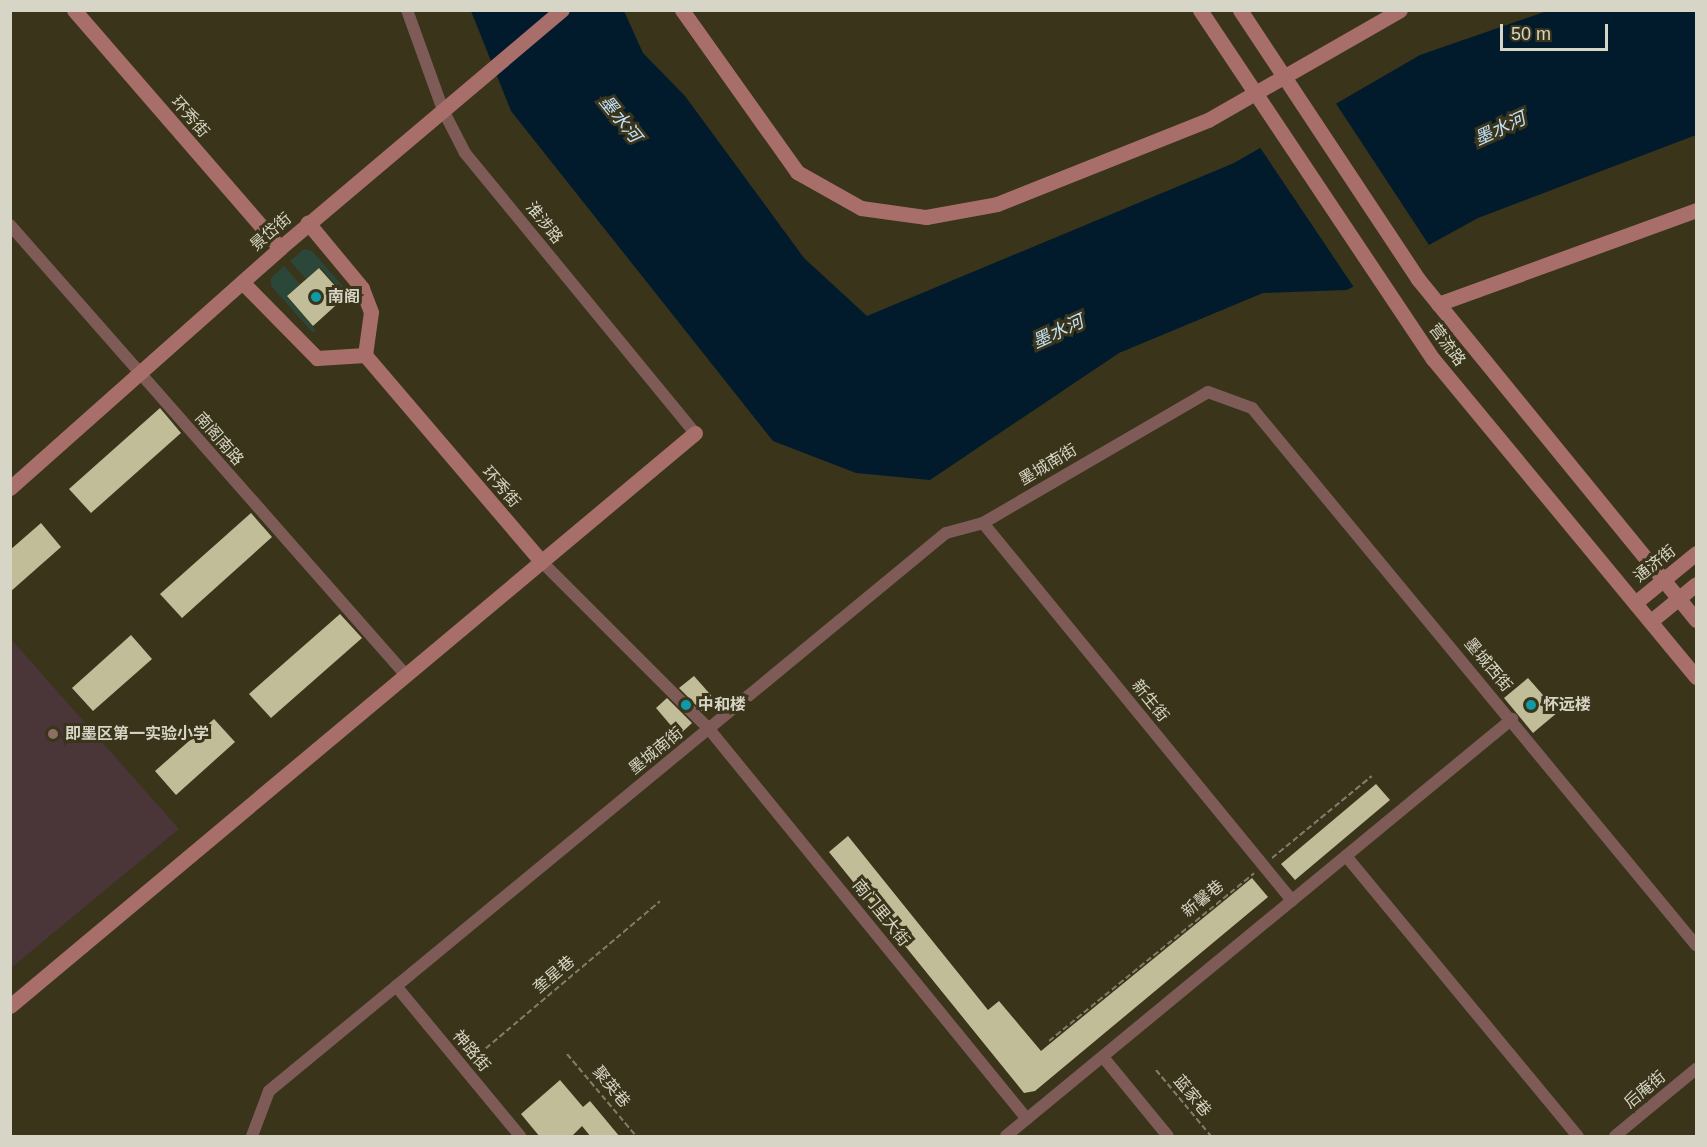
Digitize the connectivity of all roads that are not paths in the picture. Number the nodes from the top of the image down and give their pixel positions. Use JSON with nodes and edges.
{"nodes":[{"id":1,"x":74,"y":10,"type":"edge"},
{"id":2,"x":407,"y":10,"type":"edge"},
{"id":3,"x":562,"y":10,"type":"edge"},
{"id":4,"x":682,"y":10,"type":"edge"},
{"id":5,"x":1200,"y":10,"type":"edge"},
{"id":6,"x":1240,"y":10,"type":"edge"},
{"id":7,"x":1400,"y":10,"type":"edge"},
{"id":8,"x":1285,"y":78,"type":"junction"},
{"id":9,"x":1255,"y":96,"type":"junction"},
{"id":10,"x":443,"y":110,"type":"junction"},
{"id":11,"x":1696,"y":210,"type":"edge"},
{"id":12,"x":308,"y":223,"type":"junction"},
{"id":13,"x":10,"y":225,"type":"edge"},
{"id":14,"x":280,"y":248,"type":"junction"},
{"id":15,"x":242,"y":282,"type":"junction"},
{"id":16,"x":1438,"y":304,"type":"junction"},
{"id":17,"x":364,"y":355,"type":"junction"},
{"id":18,"x":140,"y":374,"type":"junction"},
{"id":19,"x":1252,"y":408,"type":"joint"},
{"id":20,"x":695,"y":433,"type":"joint"},
{"id":21,"x":10,"y":488,"type":"edge"},
{"id":22,"x":983,"y":523,"type":"junction"},
{"id":23,"x":1696,"y":553,"type":"edge"},
{"id":24,"x":541,"y":561,"type":"junction"},
{"id":25,"x":1664,"y":580,"type":"junction"},
{"id":26,"x":1696,"y":584,"type":"edge"},
{"id":27,"x":1679,"y":598,"type":"junction"},
{"id":28,"x":1635,"y":603,"type":"junction"},
{"id":29,"x":1696,"y":620,"type":"edge"},
{"id":30,"x":1651,"y":621,"type":"junction"},
{"id":31,"x":404,"y":674,"type":"junction"},
{"id":32,"x":1696,"y":677,"type":"edge"},
{"id":33,"x":1512,"y":719,"type":"junction"},
{"id":34,"x":709,"y":729,"type":"junction"},
{"id":35,"x":1346,"y":856,"type":"junction"},
{"id":36,"x":1292,"y":900,"type":"junction"},
{"id":37,"x":1696,"y":945,"type":"edge"},
{"id":38,"x":396,"y":986,"type":"junction"},
{"id":39,"x":10,"y":1006,"type":"edge"},
{"id":40,"x":1103,"y":1057,"type":"junction"},
{"id":41,"x":1696,"y":1069,"type":"edge"},
{"id":42,"x":1027,"y":1119,"type":"junction"},
{"id":43,"x":252,"y":1137,"type":"edge"},
{"id":44,"x":520,"y":1137,"type":"edge"},
{"id":45,"x":1006,"y":1137,"type":"edge"},
{"id":46,"x":1168,"y":1137,"type":"edge"},
{"id":47,"x":1578,"y":1137,"type":"edge"},
{"id":48,"x":1616,"y":1137,"type":"edge"}],
"edges":[{"from":1,"to":14,"type":"street","name":"环秀街"},
{"from":2,"to":10,"type":"street","name":"淮涉路"},
{"from":3,"to":10,"type":"street","name":"景岱街"},
{"from":4,"to":9,"type":"street"},
{"from":5,"to":9,"type":"street","name":"营流路"},
{"from":6,"to":8,"type":"street","name":"营流路"},
{"from":7,"to":8,"type":"street"},
{"from":8,"to":9,"type":"street"},
{"from":8,"to":16,"type":"street","name":"营流路"},
{"from":9,"to":28,"type":"street","name":"营流路"},
{"from":10,"to":12,"type":"street","name":"景岱街"},
{"from":10,"to":20,"type":"street","name":"淮涉路"},
{"from":11,"to":16,"type":"street"},
{"from":12,"to":14,"type":"street","name":"景岱街"},
{"from":12,"to":17,"type":"street"},
{"from":13,"to":18,"type":"street","name":"南阁南路"},
{"from":14,"to":15,"type":"street","name":"景岱街"},
{"from":15,"to":17,"type":"street"},
{"from":15,"to":18,"type":"street","name":"景岱街"},
{"from":16,"to":25,"type":"street","name":"营流路"},
{"from":17,"to":24,"type":"street","name":"环秀街"},
{"from":18,"to":21,"type":"street","name":"景岱街"},
{"from":18,"to":31,"type":"street","name":"南阁南路"},
{"from":19,"to":22,"type":"street","name":"墨城南街"},
{"from":19,"to":33,"type":"street","name":"墨城西街"},
{"from":20,"to":24,"type":"street"},
{"from":22,"to":34,"type":"street","name":"墨城南街"},
{"from":22,"to":36,"type":"street","name":"新生街"},
{"from":23,"to":25,"type":"street","name":"通济街"},
{"from":24,"to":31,"type":"street"},
{"from":24,"to":34,"type":"street","name":"南门里大街"},
{"from":25,"to":27,"type":"street","name":"营流路"},
{"from":25,"to":28,"type":"street","name":"通济街"},
{"from":26,"to":27,"type":"street"},
{"from":27,"to":29,"type":"street","name":"营流路"},
{"from":27,"to":30,"type":"street"},
{"from":28,"to":30,"type":"street","name":"营流路"},
{"from":30,"to":32,"type":"street","name":"营流路"},
{"from":31,"to":39,"type":"street"},
{"from":33,"to":35,"type":"street"},
{"from":33,"to":37,"type":"street","name":"墨城西街"},
{"from":34,"to":38,"type":"street","name":"墨城南街"},
{"from":34,"to":42,"type":"street","name":"南门里大街"},
{"from":35,"to":36,"type":"street"},
{"from":35,"to":47,"type":"street"},
{"from":36,"to":40,"type":"street"},
{"from":38,"to":43,"type":"street","name":"墨城南街"},
{"from":38,"to":44,"type":"street","name":"神路街"},
{"from":40,"to":42,"type":"street"},
{"from":40,"to":46,"type":"street"},
{"from":41,"to":48,"type":"street","name":"后庵街"},
{"from":42,"to":45,"type":"street"}]}
